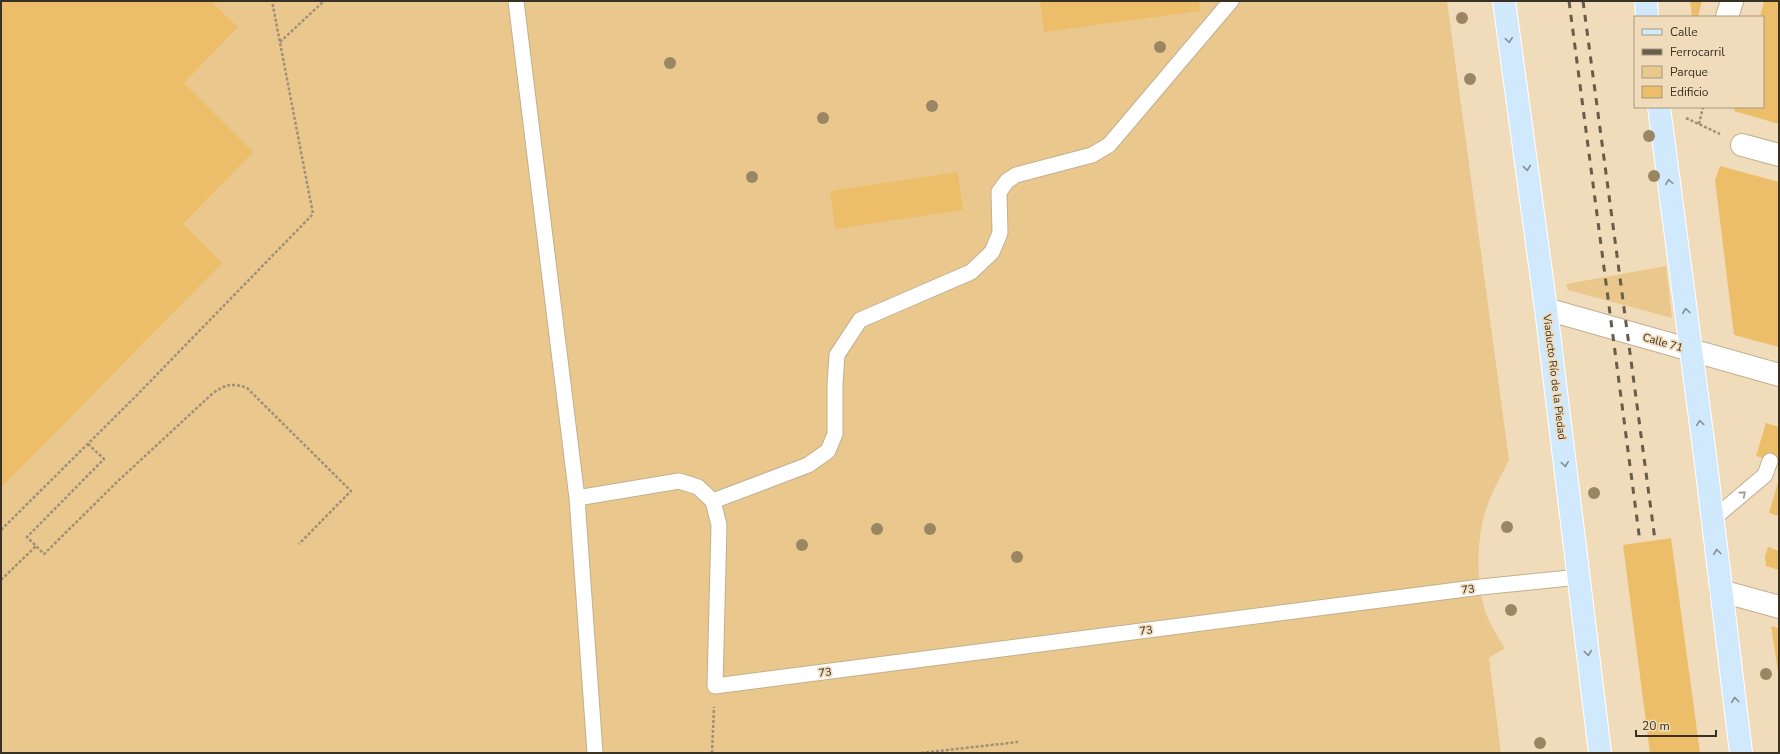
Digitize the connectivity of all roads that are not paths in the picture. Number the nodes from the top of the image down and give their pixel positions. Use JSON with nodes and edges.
{"nodes":[{"id":1,"x":516,"y":1,"type":"edge"},
{"id":2,"x":1231,"y":1,"type":"edge"},
{"id":3,"x":1504,"y":1,"type":"edge"},
{"id":4,"x":1646,"y":1,"type":"edge"},
{"id":5,"x":1732,"y":1,"type":"edge"},
{"id":6,"x":1648,"y":16,"type":"edge"},
{"id":7,"x":1728,"y":16,"type":"edge"},
{"id":8,"x":1659,"y":108,"type":"edge"},
{"id":9,"x":1742,"y":145,"type":"road end"},
{"id":10,"x":1779,"y":155,"type":"edge"},
{"id":11,"x":1546,"y":309,"type":"junction"},
{"id":12,"x":1691,"y":350,"type":"junction"},
{"id":13,"x":1779,"y":375,"type":"edge"},
{"id":14,"x":1770,"y":461,"type":"dead end"},
{"id":15,"x":577,"y":498,"type":"junction"},
{"id":16,"x":713,"y":501,"type":"junction"},
{"id":17,"x":1713,"y":519,"type":"junction"},
{"id":18,"x":1578,"y":577,"type":"junction"},
{"id":19,"x":1721,"y":591,"type":"junction"},
{"id":20,"x":1779,"y":607,"type":"edge"},
{"id":21,"x":595,"y":753,"type":"edge"},
{"id":22,"x":1600,"y":753,"type":"edge"},
{"id":23,"x":1741,"y":753,"type":"edge"}],
"edges":[{"from":1,"to":15,"type":"lane"},
{"from":2,"to":16,"type":"lane"},
{"from":3,"to":11,"type":"main road","name":"Viaducto Río de la Piedad","one_way":true},
{"from":4,"to":6,"type":"main road"},
{"from":5,"to":7,"type":"street"},
{"from":12,"to":8,"type":"main road","one_way":true},
{"from":9,"to":10,"type":"street"},
{"from":11,"to":12,"type":"street","name":"Calle 71"},
{"from":11,"to":18,"type":"main road","name":"Viaducto Río de la Piedad","one_way":true},
{"from":12,"to":13,"type":"street","name":"Calle 71"},
{"from":17,"to":12,"type":"main road","one_way":true},
{"from":17,"to":14,"type":"lane","one_way":true},
{"from":15,"to":16,"type":"lane"},
{"from":15,"to":21,"type":"lane"},
{"from":16,"to":18,"type":"lane","name":"73"},
{"from":19,"to":17,"type":"main road","one_way":true},
{"from":18,"to":22,"type":"main road","name":"Viaducto Río de la Piedad","one_way":true},
{"from":19,"to":20,"type":"street"},
{"from":23,"to":19,"type":"main road","one_way":true}]}
